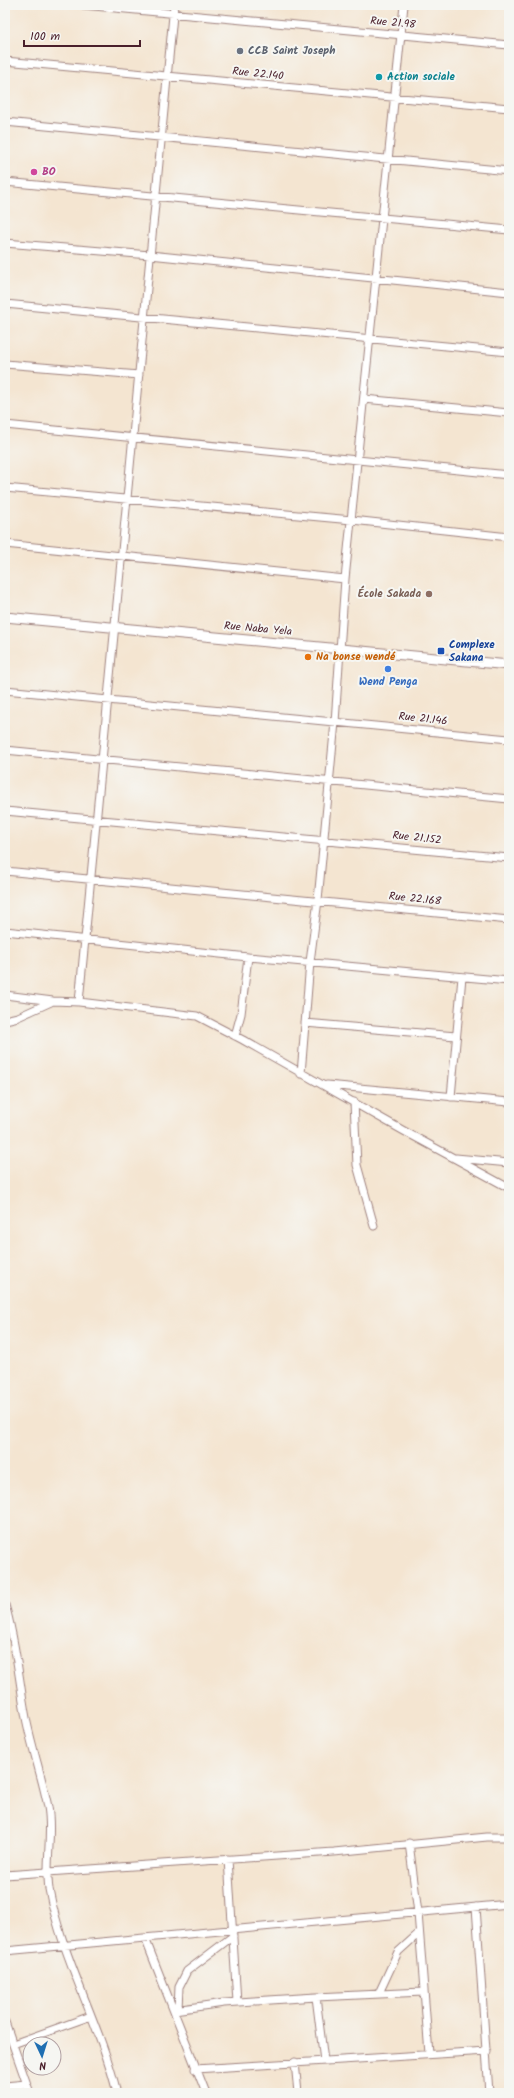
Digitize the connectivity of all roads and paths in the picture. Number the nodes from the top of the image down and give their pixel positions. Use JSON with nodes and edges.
{"nodes":[{"id":1,"x":83,"y":5,"type":"edge"},
{"id":2,"x":174,"y":5,"type":"edge"},
{"id":3,"x":404,"y":5,"type":"edge"},
{"id":4,"x":173,"y":14,"type":"junction"},
{"id":5,"x":401,"y":35,"type":"junction"},
{"id":6,"x":509,"y":45,"type":"edge"},
{"id":7,"x":5,"y":61,"type":"edge"},
{"id":8,"x":168,"y":76,"type":"junction"},
{"id":9,"x":395,"y":98,"type":"junction"},
{"id":10,"x":509,"y":108,"type":"edge"},
{"id":11,"x":5,"y":122,"type":"edge"},
{"id":12,"x":162,"y":136,"type":"junction"},
{"id":13,"x":389,"y":159,"type":"junction"},
{"id":14,"x":509,"y":171,"type":"edge"},
{"id":15,"x":5,"y":182,"type":"edge"},
{"id":16,"x":156,"y":196,"type":"junction"},
{"id":17,"x":382,"y":218,"type":"junction"},
{"id":18,"x":509,"y":230,"type":"edge"},
{"id":19,"x":5,"y":243,"type":"edge"},
{"id":20,"x":150,"y":255,"type":"junction"},
{"id":21,"x":376,"y":279,"type":"junction"},
{"id":22,"x":509,"y":292,"type":"edge"},
{"id":23,"x":5,"y":304,"type":"edge"},
{"id":24,"x":144,"y":318,"type":"junction"},
{"id":25,"x":370,"y":338,"type":"junction"},
{"id":26,"x":509,"y":352,"type":"edge"},
{"id":27,"x":5,"y":364,"type":"edge"},
{"id":28,"x":139,"y":375,"type":"junction"},
{"id":29,"x":364,"y":399,"type":"junction"},
{"id":30,"x":509,"y":413,"type":"edge"},
{"id":31,"x":5,"y":425,"type":"edge"},
{"id":32,"x":133,"y":437,"type":"junction"},
{"id":33,"x":358,"y":460,"type":"junction"},
{"id":34,"x":509,"y":475,"type":"edge"},
{"id":35,"x":5,"y":488,"type":"edge"},
{"id":36,"x":127,"y":500,"type":"junction"},
{"id":37,"x":352,"y":520,"type":"junction"},
{"id":38,"x":509,"y":537,"type":"edge"},
{"id":39,"x":5,"y":544,"type":"edge"},
{"id":40,"x":122,"y":555,"type":"junction"},
{"id":41,"x":346,"y":579,"type":"junction"},
{"id":42,"x":5,"y":617,"type":"edge"},
{"id":43,"x":115,"y":628,"type":"junction"},
{"id":44,"x":339,"y":649,"type":"junction"},
{"id":45,"x":509,"y":664,"type":"edge"},
{"id":46,"x":5,"y":690,"type":"edge"},
{"id":47,"x":108,"y":700,"type":"junction"},
{"id":48,"x":335,"y":722,"type":"junction"},
{"id":49,"x":509,"y":739,"type":"edge"},
{"id":50,"x":5,"y":750,"type":"edge"},
{"id":51,"x":102,"y":759,"type":"junction"},
{"id":52,"x":329,"y":782,"type":"junction"},
{"id":53,"x":509,"y":799,"type":"edge"},
{"id":54,"x":5,"y":811,"type":"edge"},
{"id":55,"x":96,"y":820,"type":"junction"},
{"id":56,"x":323,"y":840,"type":"junction"},
{"id":57,"x":509,"y":858,"type":"edge"},
{"id":58,"x":5,"y":871,"type":"edge"},
{"id":59,"x":90,"y":880,"type":"junction"},
{"id":60,"x":318,"y":900,"type":"junction"},
{"id":61,"x":509,"y":920,"type":"edge"},
{"id":62,"x":5,"y":931,"type":"edge"},
{"id":63,"x":84,"y":939,"type":"junction"},
{"id":64,"x":248,"y":957,"type":"junction"},
{"id":65,"x":310,"y":962,"type":"junction"},
{"id":66,"x":462,"y":977,"type":"junction"},
{"id":67,"x":509,"y":981,"type":"edge"},
{"id":68,"x":5,"y":996,"type":"edge"},
{"id":69,"x":53,"y":1002,"type":"junction"},
{"id":70,"x":79,"y":1002,"type":"junction"},
{"id":71,"x":5,"y":1020,"type":"edge"},
{"id":72,"x":304,"y":1023,"type":"junction"},
{"id":73,"x":235,"y":1036,"type":"junction"},
{"id":74,"x":456,"y":1036,"type":"junction"},
{"id":75,"x":301,"y":1074,"type":"junction"},
{"id":76,"x":322,"y":1085,"type":"junction"},
{"id":77,"x":451,"y":1097,"type":"junction"},
{"id":78,"x":354,"y":1102,"type":"junction"},
{"id":79,"x":509,"y":1102,"type":"edge"},
{"id":80,"x":452,"y":1158,"type":"junction"},
{"id":81,"x":509,"y":1162,"type":"edge"},
{"id":82,"x":509,"y":1188,"type":"edge"},
{"id":83,"x":374,"y":1226,"type":"dead end"},
{"id":84,"x":5,"y":1605,"type":"edge"},
{"id":85,"x":509,"y":1837,"type":"edge"},
{"id":86,"x":409,"y":1843,"type":"junction"},
{"id":87,"x":228,"y":1859,"type":"junction"},
{"id":88,"x":48,"y":1872,"type":"junction"},
{"id":89,"x":5,"y":1875,"type":"edge"},
{"id":90,"x":509,"y":1904,"type":"edge"},
{"id":91,"x":476,"y":1908,"type":"junction"},
{"id":92,"x":418,"y":1913,"type":"junction"},
{"id":93,"x":233,"y":1933,"type":"junction"},
{"id":94,"x":419,"y":1933,"type":"junction"},
{"id":95,"x":145,"y":1938,"type":"junction"},
{"id":96,"x":64,"y":1946,"type":"junction"},
{"id":97,"x":5,"y":1951,"type":"edge"},
{"id":98,"x":424,"y":1992,"type":"junction"},
{"id":99,"x":379,"y":1993,"type":"junction"},
{"id":100,"x":316,"y":1997,"type":"junction"},
{"id":101,"x":237,"y":2002,"type":"junction"},
{"id":102,"x":176,"y":2010,"type":"junction"},
{"id":103,"x":92,"y":2016,"type":"junction"},
{"id":104,"x":5,"y":2022,"type":"edge"},
{"id":105,"x":13,"y":2044,"type":"junction"},
{"id":106,"x":487,"y":2051,"type":"junction"},
{"id":107,"x":429,"y":2054,"type":"junction"},
{"id":108,"x":324,"y":2061,"type":"junction"},
{"id":109,"x":294,"y":2062,"type":"junction"},
{"id":110,"x":195,"y":2069,"type":"junction"},
{"id":111,"x":26,"y":2084,"type":"junction"},
{"id":112,"x":5,"y":2086,"type":"edge"},
{"id":113,"x":117,"y":2091,"type":"edge"},
{"id":114,"x":30,"y":2093,"type":"edge"},
{"id":115,"x":206,"y":2093,"type":"edge"},
{"id":116,"x":298,"y":2093,"type":"edge"},
{"id":117,"x":489,"y":2093,"type":"edge"}],
"edges":[{"from":1,"to":4,"type":"street","name":"Rue 21.98"},
{"from":2,"to":4,"type":"street"},
{"from":3,"to":5,"type":"street"},
{"from":4,"to":5,"type":"street","name":"Rue 21.98"},
{"from":4,"to":8,"type":"street"},
{"from":5,"to":6,"type":"street","name":"Rue 21.98"},
{"from":5,"to":9,"type":"street"},
{"from":7,"to":8,"type":"street","name":"Rue 22.140"},
{"from":8,"to":9,"type":"street","name":"Rue 22.140"},
{"from":8,"to":12,"type":"street"},
{"from":9,"to":10,"type":"street","name":"Rue 22.140"},
{"from":9,"to":13,"type":"street"},
{"from":11,"to":12,"type":"street"},
{"from":12,"to":13,"type":"street"},
{"from":12,"to":16,"type":"street"},
{"from":13,"to":14,"type":"street"},
{"from":13,"to":17,"type":"street"},
{"from":15,"to":16,"type":"street"},
{"from":16,"to":17,"type":"street"},
{"from":16,"to":20,"type":"street"},
{"from":17,"to":18,"type":"street"},
{"from":17,"to":21,"type":"street"},
{"from":19,"to":20,"type":"street"},
{"from":20,"to":21,"type":"street"},
{"from":20,"to":24,"type":"street"},
{"from":21,"to":22,"type":"street"},
{"from":21,"to":25,"type":"street"},
{"from":23,"to":24,"type":"street"},
{"from":24,"to":25,"type":"street"},
{"from":24,"to":28,"type":"street"},
{"from":25,"to":26,"type":"street"},
{"from":25,"to":29,"type":"street"},
{"from":27,"to":28,"type":"street"},
{"from":28,"to":32,"type":"street"},
{"from":29,"to":30,"type":"street"},
{"from":29,"to":33,"type":"street"},
{"from":31,"to":32,"type":"street"},
{"from":32,"to":33,"type":"street"},
{"from":32,"to":36,"type":"street"},
{"from":33,"to":34,"type":"street"},
{"from":33,"to":37,"type":"street"},
{"from":35,"to":36,"type":"street"},
{"from":36,"to":37,"type":"street"},
{"from":36,"to":40,"type":"street"},
{"from":37,"to":38,"type":"street"},
{"from":37,"to":41,"type":"street"},
{"from":39,"to":40,"type":"street"},
{"from":40,"to":41,"type":"street"},
{"from":40,"to":43,"type":"street"},
{"from":41,"to":44,"type":"street"},
{"from":42,"to":43,"type":"street","name":"Rue Naba Yela"},
{"from":43,"to":44,"type":"street","name":"Rue Naba Yela"},
{"from":43,"to":47,"type":"street"},
{"from":44,"to":45,"type":"street","name":"Rue Naba Yela"},
{"from":44,"to":48,"type":"street"},
{"from":46,"to":47,"type":"street","name":"Rue 21.146"},
{"from":47,"to":48,"type":"street","name":"Rue 21.146"},
{"from":47,"to":51,"type":"street"},
{"from":48,"to":49,"type":"street","name":"Rue 21.146"},
{"from":48,"to":52,"type":"street"},
{"from":50,"to":51,"type":"street"},
{"from":51,"to":52,"type":"street"},
{"from":51,"to":55,"type":"street"},
{"from":52,"to":53,"type":"street"},
{"from":52,"to":56,"type":"street"},
{"from":54,"to":55,"type":"street","name":"Rue 21.152"},
{"from":55,"to":56,"type":"street","name":"Rue 21.152"},
{"from":55,"to":59,"type":"street"},
{"from":56,"to":57,"type":"street","name":"Rue 21.152"},
{"from":56,"to":60,"type":"street"},
{"from":58,"to":59,"type":"street","name":"Rue 22.168"},
{"from":59,"to":60,"type":"street","name":"Rue 22.168"},
{"from":59,"to":63,"type":"street"},
{"from":60,"to":61,"type":"street","name":"Rue 22.168"},
{"from":60,"to":65,"type":"street"},
{"from":62,"to":63,"type":"street"},
{"from":63,"to":64,"type":"street"},
{"from":63,"to":70,"type":"street"},
{"from":64,"to":65,"type":"street"},
{"from":64,"to":73,"type":"street"},
{"from":65,"to":66,"type":"street"},
{"from":65,"to":72,"type":"street"},
{"from":66,"to":67,"type":"street"},
{"from":66,"to":74,"type":"street"},
{"from":68,"to":69,"type":"street"},
{"from":69,"to":70,"type":"street"},
{"from":69,"to":71,"type":"street"},
{"from":70,"to":73,"type":"street"},
{"from":72,"to":74,"type":"street"},
{"from":72,"to":75,"type":"street"},
{"from":73,"to":75,"type":"street"},
{"from":74,"to":77,"type":"street"},
{"from":75,"to":76,"type":"street"},
{"from":76,"to":77,"type":"street"},
{"from":76,"to":78,"type":"street"},
{"from":77,"to":79,"type":"street"},
{"from":78,"to":80,"type":"street"},
{"from":78,"to":83,"type":"street"},
{"from":80,"to":81,"type":"street"},
{"from":80,"to":82,"type":"street"},
{"from":84,"to":88,"type":"street"},
{"from":85,"to":86,"type":"street"},
{"from":86,"to":87,"type":"street"},
{"from":86,"to":92,"type":"street"},
{"from":87,"to":88,"type":"street"},
{"from":87,"to":93,"type":"street"},
{"from":88,"to":89,"type":"street"},
{"from":88,"to":96,"type":"street"},
{"from":90,"to":91,"type":"street"},
{"from":91,"to":92,"type":"street"},
{"from":91,"to":106,"type":"street"},
{"from":92,"to":93,"type":"street"},
{"from":92,"to":94,"type":"street"},
{"from":93,"to":95,"type":"street"},
{"from":93,"to":101,"type":"street"},
{"from":93,"to":102,"type":"street"},
{"from":94,"to":98,"type":"street"},
{"from":94,"to":99,"type":"street"},
{"from":95,"to":96,"type":"street"},
{"from":95,"to":102,"type":"street"},
{"from":96,"to":97,"type":"street"},
{"from":96,"to":103,"type":"street"},
{"from":98,"to":99,"type":"street"},
{"from":98,"to":107,"type":"street"},
{"from":99,"to":100,"type":"street"},
{"from":100,"to":101,"type":"street"},
{"from":100,"to":108,"type":"street"},
{"from":101,"to":102,"type":"street"},
{"from":102,"to":110,"type":"street"},
{"from":103,"to":105,"type":"street"},
{"from":103,"to":113,"type":"street"},
{"from":104,"to":105,"type":"street"},
{"from":105,"to":111,"type":"street"},
{"from":106,"to":107,"type":"street"},
{"from":106,"to":117,"type":"street"},
{"from":107,"to":108,"type":"street"},
{"from":108,"to":109,"type":"street"},
{"from":109,"to":110,"type":"street"},
{"from":109,"to":116,"type":"street"},
{"from":110,"to":115,"type":"street"},
{"from":111,"to":112,"type":"street"},
{"from":111,"to":114,"type":"street"}]}
